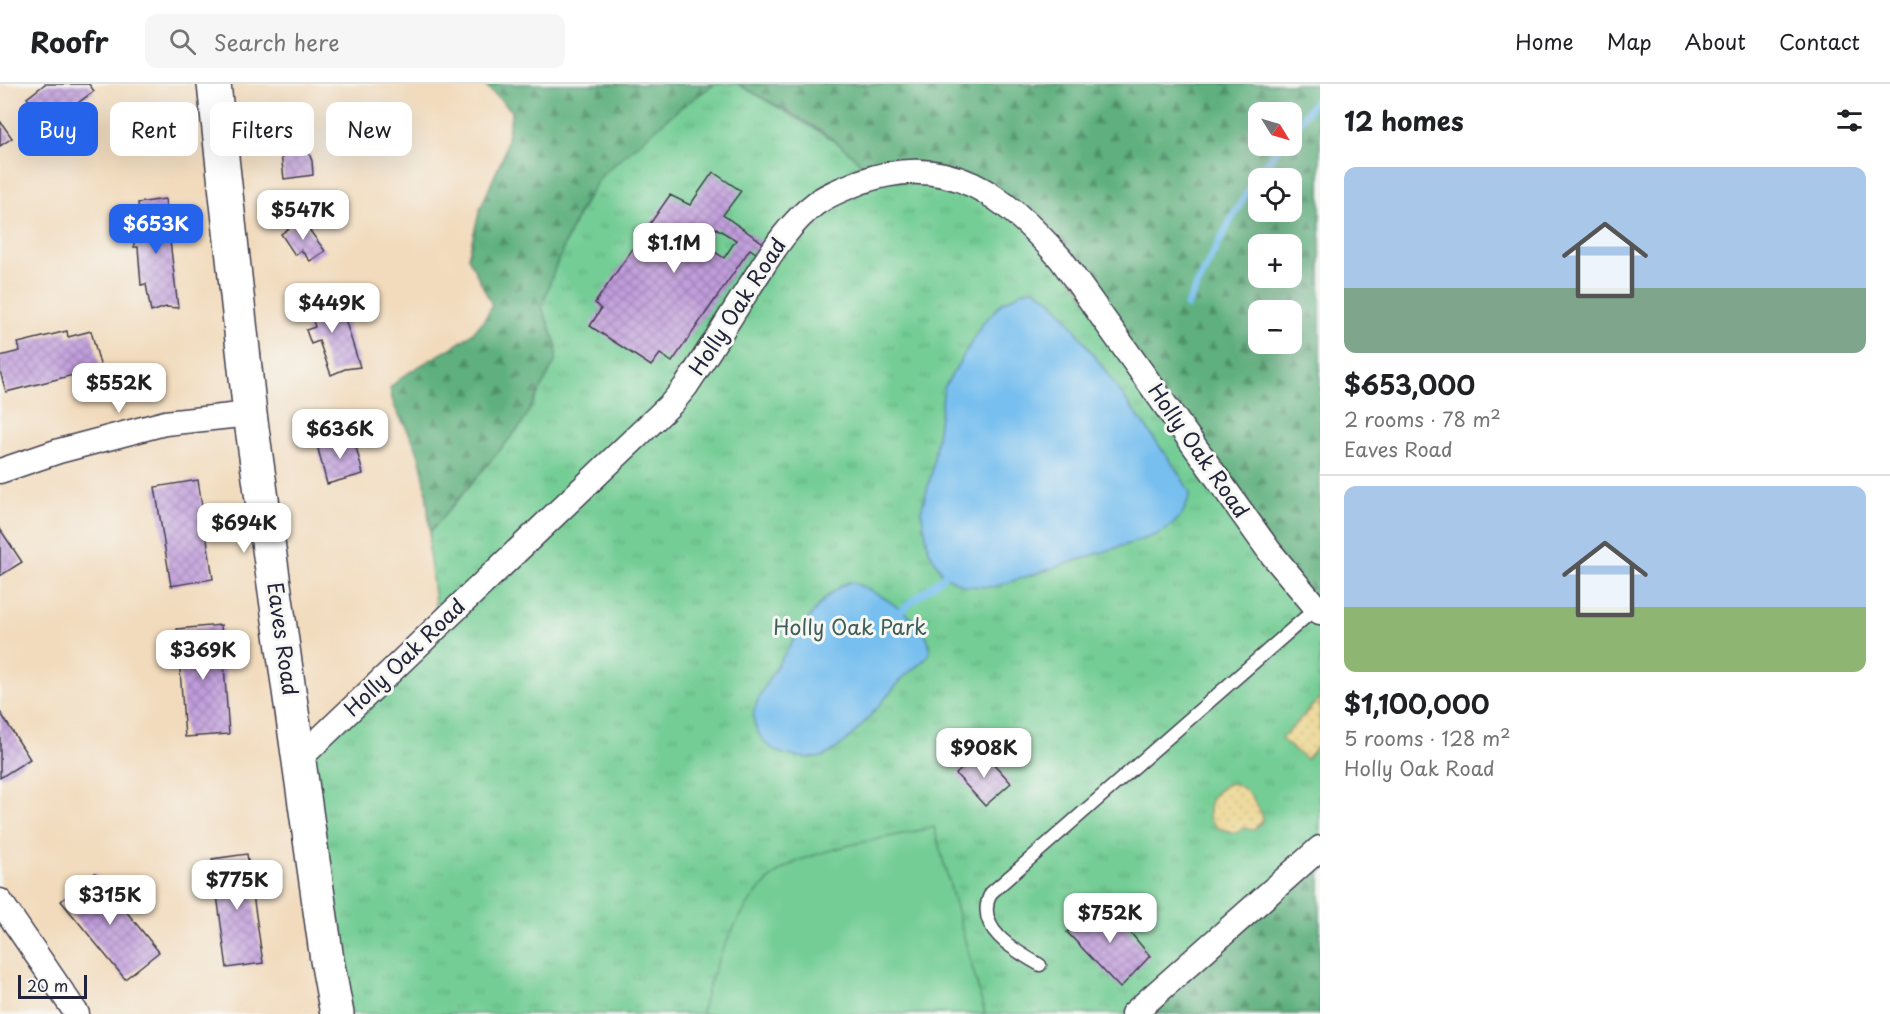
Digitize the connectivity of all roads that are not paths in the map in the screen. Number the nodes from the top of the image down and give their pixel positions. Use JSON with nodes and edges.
{"nodes":[{"id":1,"x":214,"y":84,"type":"edge"},
{"id":2,"x":250,"y":414,"type":"junction"},
{"id":3,"x":0,"y":471,"type":"edge"},
{"id":4,"x":1318,"y":610,"type":"edge"},
{"id":5,"x":298,"y":760,"type":"junction"},
{"id":6,"x":1320,"y":848,"type":"edge"},
{"id":7,"x":0,"y":901,"type":"edge"},
{"id":8,"x":1040,"y":965,"type":"dead end"},
{"id":9,"x":77,"y":1014,"type":"edge"},
{"id":10,"x":337,"y":1014,"type":"edge"},
{"id":11,"x":1133,"y":1014,"type":"edge"}],
"edges":[{"from":1,"to":2,"type":"street","name":"Eaves Road"},
{"from":2,"to":3,"type":"street"},
{"from":2,"to":5,"type":"street","name":"Eaves Road"},
{"from":4,"to":5,"type":"street","name":"Holly Oak Road"},
{"from":4,"to":8,"type":"lane"},
{"from":5,"to":10,"type":"street","name":"Eaves Road"},
{"from":6,"to":11,"type":"street"},
{"from":7,"to":9,"type":"street"}]}
